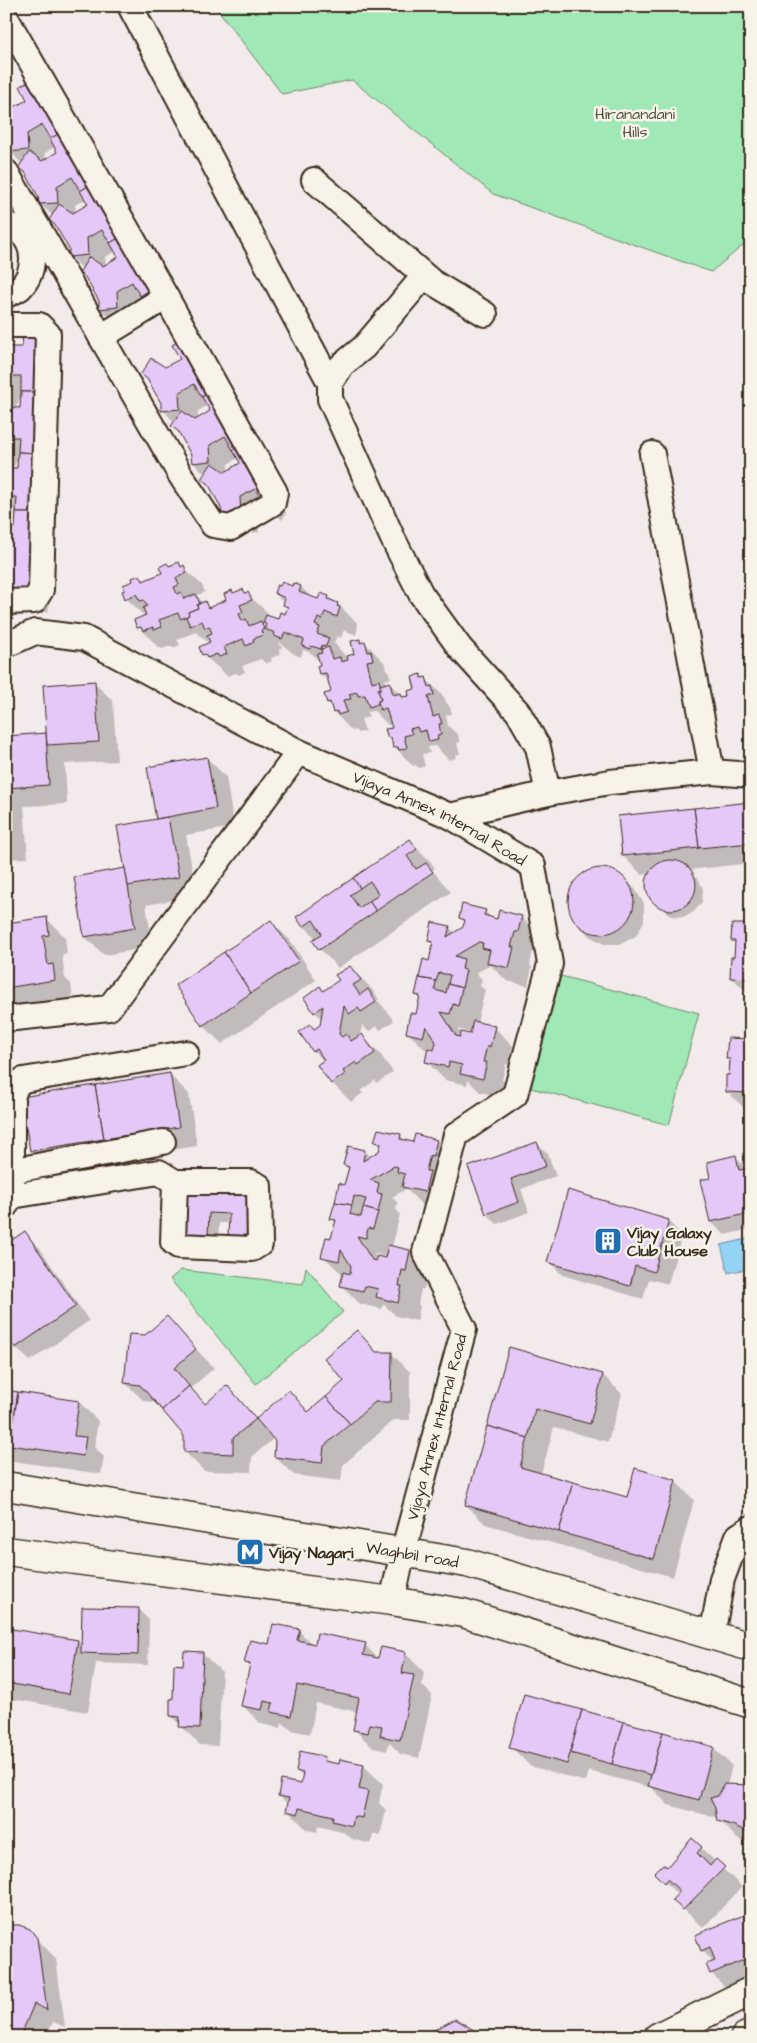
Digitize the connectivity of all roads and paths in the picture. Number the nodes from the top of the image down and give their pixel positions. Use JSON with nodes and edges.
{"nodes":[{"id":1,"x":130,"y":6,"type":"edge"},
{"id":2,"x":6,"y":18,"type":"edge"},
{"id":3,"x":6,"y":172,"type":"edge"},
{"id":4,"x":314,"y":180,"type":"dead end"},
{"id":5,"x":6,"y":224,"type":"edge"},
{"id":6,"x":37,"y":241,"type":"junction"},
{"id":7,"x":424,"y":276,"type":"junction"},
{"id":8,"x":6,"y":295,"type":"edge"},
{"id":9,"x":166,"y":297,"type":"junction"},
{"id":10,"x":485,"y":314,"type":"dead end"},
{"id":11,"x":6,"y":325,"type":"edge"},
{"id":12,"x":101,"y":338,"type":"junction"},
{"id":13,"x":330,"y":383,"type":"junction"},
{"id":14,"x":652,"y":454,"type":"dead end"},
{"id":15,"x":6,"y":602,"type":"edge"},
{"id":16,"x":6,"y":646,"type":"edge"},
{"id":17,"x":299,"y":752,"type":"junction"},
{"id":18,"x":712,"y":772,"type":"junction"},
{"id":19,"x":751,"y":775,"type":"edge"},
{"id":20,"x":548,"y":793,"type":"junction"},
{"id":21,"x":450,"y":816,"type":"junction"},
{"id":22,"x":6,"y":1019,"type":"edge"},
{"id":23,"x":186,"y":1053,"type":"dead end"},
{"id":24,"x":163,"y":1142,"type":"dead end"},
{"id":25,"x":11,"y":1170,"type":"junction"},
{"id":26,"x":175,"y":1182,"type":"dead end"},
{"id":27,"x":9,"y":1201,"type":"edge"},
{"id":28,"x":6,"y":1486,"type":"edge"},
{"id":29,"x":751,"y":1528,"type":"edge"},
{"id":30,"x":6,"y":1551,"type":"edge"},
{"id":31,"x":403,"y":1552,"type":"junction"},
{"id":32,"x":392,"y":1601,"type":"junction"},
{"id":33,"x":712,"y":1636,"type":"junction"},
{"id":34,"x":751,"y":1647,"type":"edge"},
{"id":35,"x":751,"y":1704,"type":"edge"},
{"id":36,"x":751,"y":1991,"type":"edge"},
{"id":37,"x":751,"y":2034,"type":"edge"},
{"id":38,"x":658,"y":2037,"type":"edge"},
{"id":39,"x":745,"y":2037,"type":"edge"}],
"edges":[{"from":1,"to":13,"type":"street"},
{"from":2,"to":9,"type":"street"},
{"from":3,"to":6,"type":"street"},
{"from":4,"to":7,"type":"street"},
{"from":5,"to":6,"type":"street"},
{"from":6,"to":8,"type":"street"},
{"from":6,"to":12,"type":"street"},
{"from":7,"to":10,"type":"street"},
{"from":7,"to":13,"type":"street"},
{"from":9,"to":12,"type":"street"},
{"from":9,"to":12,"type":"street"},
{"from":11,"to":15,"type":"street"},
{"from":13,"to":20,"type":"street"},
{"from":14,"to":18,"type":"street"},
{"from":16,"to":17,"type":"street","name":"Vijaya Annex Internal Road"},
{"from":17,"to":21,"type":"street","name":"Vijaya Annex Internal Road"},
{"from":17,"to":22,"type":"street"},
{"from":18,"to":19,"type":"street"},
{"from":18,"to":20,"type":"street"},
{"from":20,"to":21,"type":"street"},
{"from":21,"to":31,"type":"street","name":"Vijaya Annex Internal Road"},
{"from":23,"to":25,"type":"street"},
{"from":24,"to":25,"type":"street"},
{"from":25,"to":27,"type":"street"},
{"from":26,"to":27,"type":"street"},
{"from":28,"to":31,"type":"main road","name":"Waghbil road"},
{"from":29,"to":33,"type":"street"},
{"from":30,"to":32,"type":"main road"},
{"from":31,"to":32,"type":"street","name":"Vijaya Annex Internal Road"},
{"from":31,"to":33,"type":"main road","name":"Waghbil road"},
{"from":32,"to":35,"type":"main road"},
{"from":33,"to":34,"type":"main road","name":"Waghbil road"},
{"from":36,"to":38,"type":"main road"},
{"from":37,"to":39,"type":"main road"}]}
